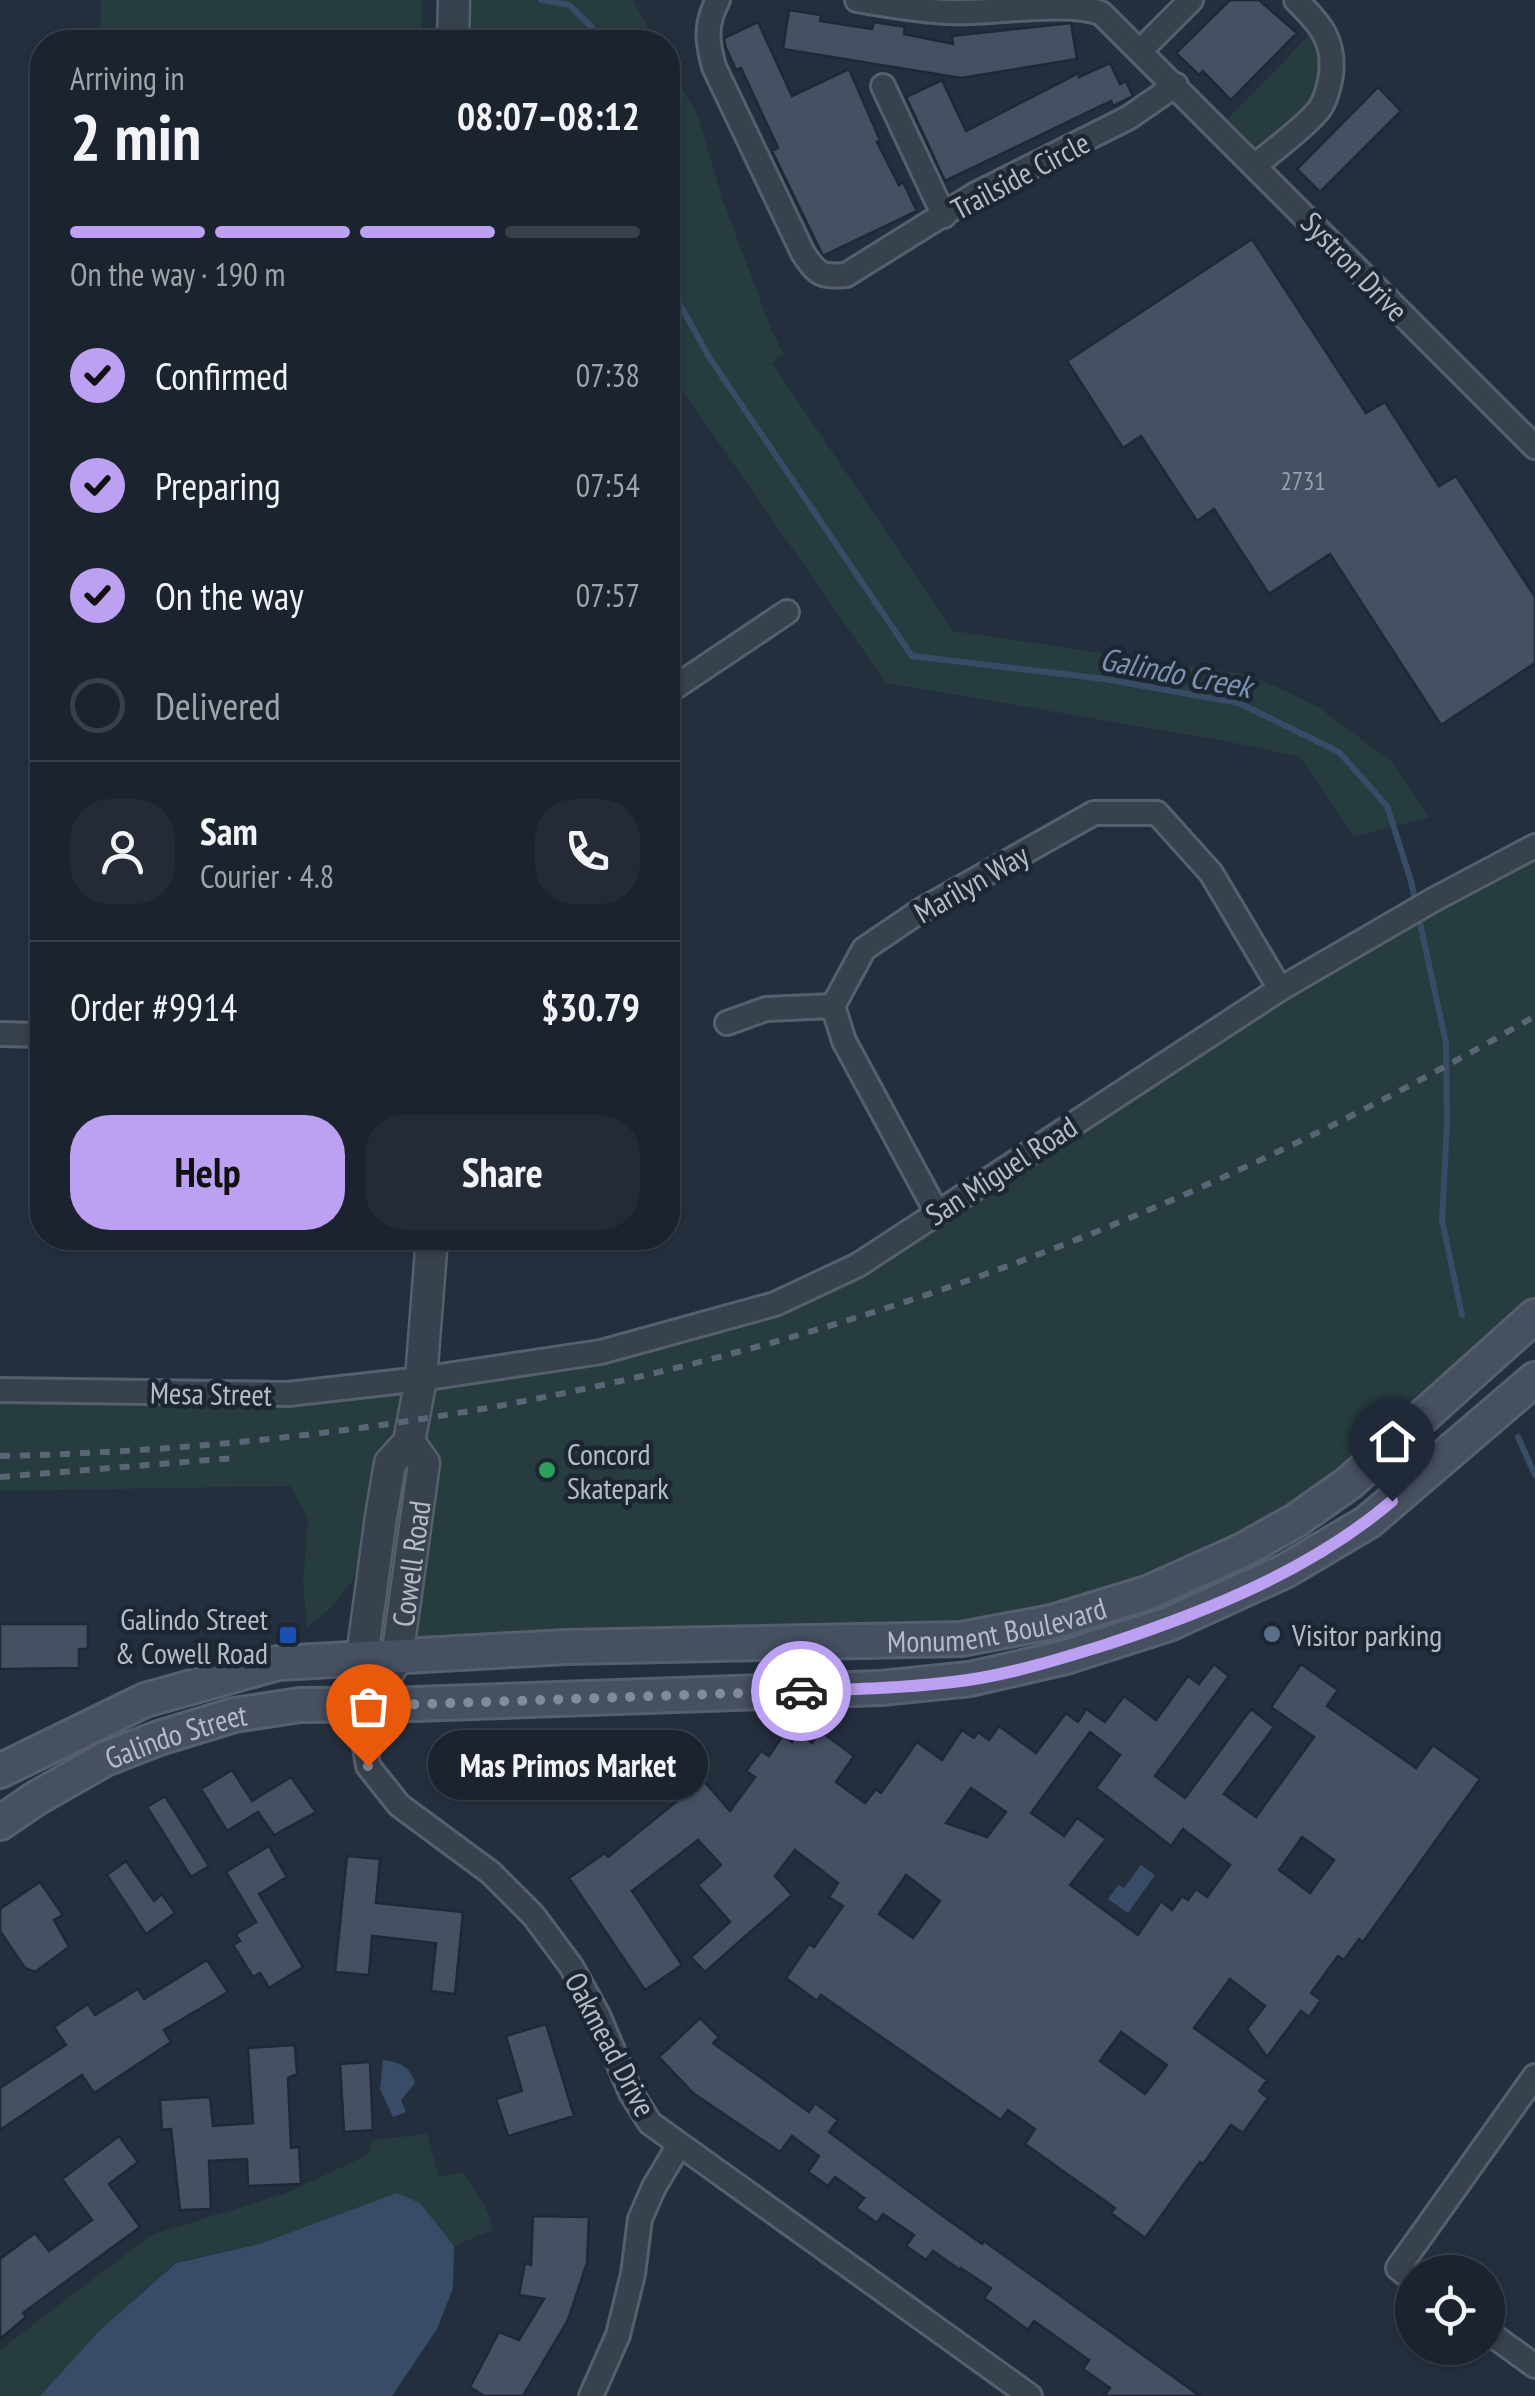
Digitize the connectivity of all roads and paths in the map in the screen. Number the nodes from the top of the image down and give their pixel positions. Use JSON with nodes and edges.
{"nodes":[{"id":1,"x":454,"y":0,"type":"edge"},
{"id":2,"x":718,"y":0,"type":"edge"},
{"id":3,"x":857,"y":0,"type":"edge"},
{"id":4,"x":1191,"y":0,"type":"edge"},
{"id":5,"x":1296,"y":0,"type":"edge"},
{"id":6,"x":453,"y":30,"type":"edge"},
{"id":7,"x":1140,"y":51,"type":"junction"},
{"id":8,"x":1176,"y":85,"type":"junction"},
{"id":9,"x":883,"y":86,"type":"dead end"},
{"id":10,"x":1256,"y":165,"type":"junction"},
{"id":11,"x":944,"y":216,"type":"junction"},
{"id":12,"x":1535,"y":447,"type":"edge"},
{"id":13,"x":787,"y":612,"type":"dead end"},
{"id":14,"x":680,"y":684,"type":"edge"},
{"id":15,"x":1535,"y":846,"type":"edge"},
{"id":16,"x":1280,"y":989,"type":"junction"},
{"id":17,"x":834,"y":1006,"type":"junction"},
{"id":18,"x":727,"y":1023,"type":"dead end"},
{"id":19,"x":0,"y":1034,"type":"edge"},
{"id":20,"x":30,"y":1034,"type":"edge"},
{"id":21,"x":936,"y":1212,"type":"junction"},
{"id":22,"x":431,"y":1250,"type":"edge"},
{"id":23,"x":1535,"y":1316,"type":"edge"},
{"id":24,"x":422,"y":1379,"type":"junction"},
{"id":25,"x":1535,"y":1379,"type":"edge"},
{"id":26,"x":0,"y":1390,"type":"edge"},
{"id":27,"x":409,"y":1442,"type":"junction"},
{"id":28,"x":362,"y":1657,"type":"junction"},
{"id":29,"x":397,"y":1658,"type":"junction"},
{"id":30,"x":367,"y":1706,"type":"junction"},
{"id":31,"x":0,"y":1772,"type":"edge"},
{"id":32,"x":0,"y":1824,"type":"edge"},
{"id":33,"x":1535,"y":2076,"type":"edge"},
{"id":34,"x":679,"y":2145,"type":"junction"},
{"id":35,"x":1417,"y":2255,"type":"edge"},
{"id":36,"x":1505,"y":2344,"type":"edge"},
{"id":37,"x":1535,"y":2366,"type":"edge"},
{"id":38,"x":592,"y":2396,"type":"edge"},
{"id":39,"x":1030,"y":2396,"type":"edge"}],
"edges":[{"from":1,"to":6,"type":"street"},
{"from":2,"to":11,"type":"street","name":"Trailside Circle"},
{"from":3,"to":7,"type":"street"},
{"from":4,"to":7,"type":"street"},
{"from":5,"to":10,"type":"street"},
{"from":7,"to":8,"type":"street"},
{"from":8,"to":10,"type":"street","name":"Systron Drive"},
{"from":8,"to":11,"type":"street","name":"Trailside Circle"},
{"from":9,"to":11,"type":"street"},
{"from":10,"to":12,"type":"street","name":"Systron Drive"},
{"from":13,"to":14,"type":"street"},
{"from":15,"to":16,"type":"street","name":"San Miguel Road"},
{"from":16,"to":17,"type":"street","name":"Marilyn Way"},
{"from":16,"to":21,"type":"street","name":"San Miguel Road"},
{"from":17,"to":18,"type":"street"},
{"from":17,"to":21,"type":"street"},
{"from":19,"to":20,"type":"street"},
{"from":21,"to":24,"type":"street","name":"San Miguel Road"},
{"from":22,"to":24,"type":"street","name":"Cowell Road"},
{"from":23,"to":29,"type":"main road","name":"Monument Boulevard"},
{"from":24,"to":26,"type":"street","name":"Mesa Street"},
{"from":24,"to":27,"type":"street","name":"Cowell Road"},
{"from":25,"to":30,"type":"main road","name":"Monument Boulevard"},
{"from":27,"to":28,"type":"street","name":"Cowell Road"},
{"from":27,"to":29,"type":"street","name":"Cowell Road"},
{"from":28,"to":29,"type":"main road","name":"Monument Boulevard"},
{"from":28,"to":30,"type":"street","name":"Cowell Road"},
{"from":28,"to":31,"type":"main road","name":"Galindo Street"},
{"from":29,"to":30,"type":"street","name":"Cowell Road"},
{"from":30,"to":32,"type":"main road","name":"Galindo Street"},
{"from":30,"to":34,"type":"street","name":"Oakmead Drive"},
{"from":33,"to":35,"type":"street"},
{"from":34,"to":38,"type":"street"},
{"from":34,"to":39,"type":"street","name":"Oakmead Drive"},
{"from":36,"to":37,"type":"street"}]}
